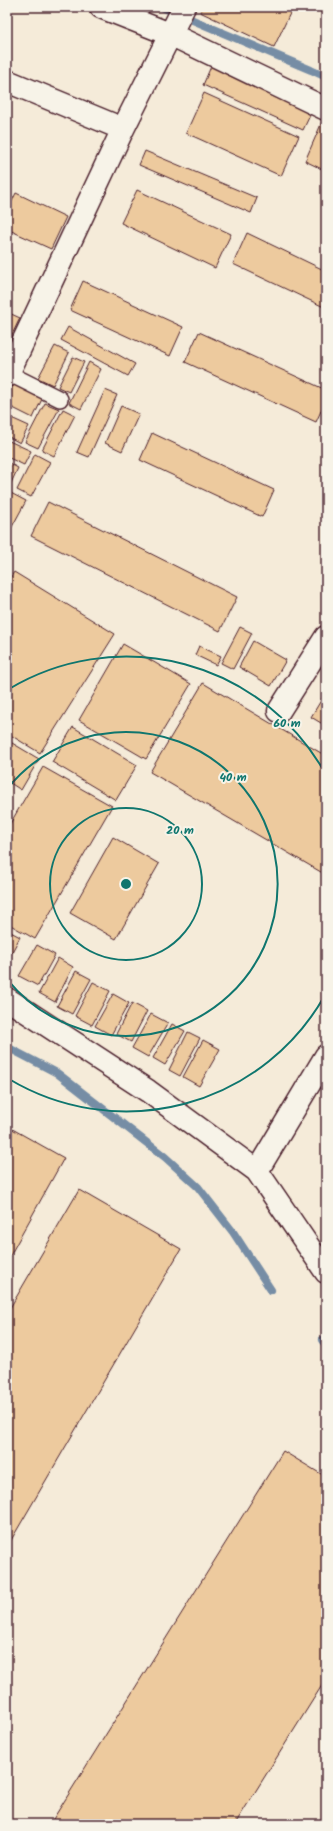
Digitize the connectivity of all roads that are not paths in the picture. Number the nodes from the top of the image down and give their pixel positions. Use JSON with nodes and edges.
{"nodes":[{"id":1,"x":102,"y":7,"type":"edge"},
{"id":2,"x":184,"y":7,"type":"edge"},
{"id":3,"x":173,"y":33,"type":"junction"},
{"id":4,"x":7,"y":80,"type":"edge"},
{"id":5,"x":326,"y":109,"type":"edge"},
{"id":6,"x":123,"y":129,"type":"junction"},
{"id":7,"x":8,"y":370,"type":"edge"},
{"id":8,"x":60,"y":399,"type":"dead end"},
{"id":9,"x":326,"y":638,"type":"edge"},
{"id":10,"x":278,"y":711,"type":"dead end"},
{"id":11,"x":7,"y":1000,"type":"edge"},
{"id":12,"x":326,"y":1056,"type":"edge"},
{"id":13,"x":257,"y":1171,"type":"junction"},
{"id":14,"x":326,"y":1272,"type":"edge"}],
"edges":[{"from":1,"to":3,"type":"street"},
{"from":2,"to":3,"type":"street"},
{"from":3,"to":5,"type":"street"},
{"from":3,"to":6,"type":"street"},
{"from":4,"to":6,"type":"street"},
{"from":6,"to":7,"type":"street"},
{"from":7,"to":8,"type":"lane"},
{"from":9,"to":10,"type":"street"},
{"from":11,"to":13,"type":"street"},
{"from":12,"to":13,"type":"street"},
{"from":13,"to":14,"type":"street"}]}
